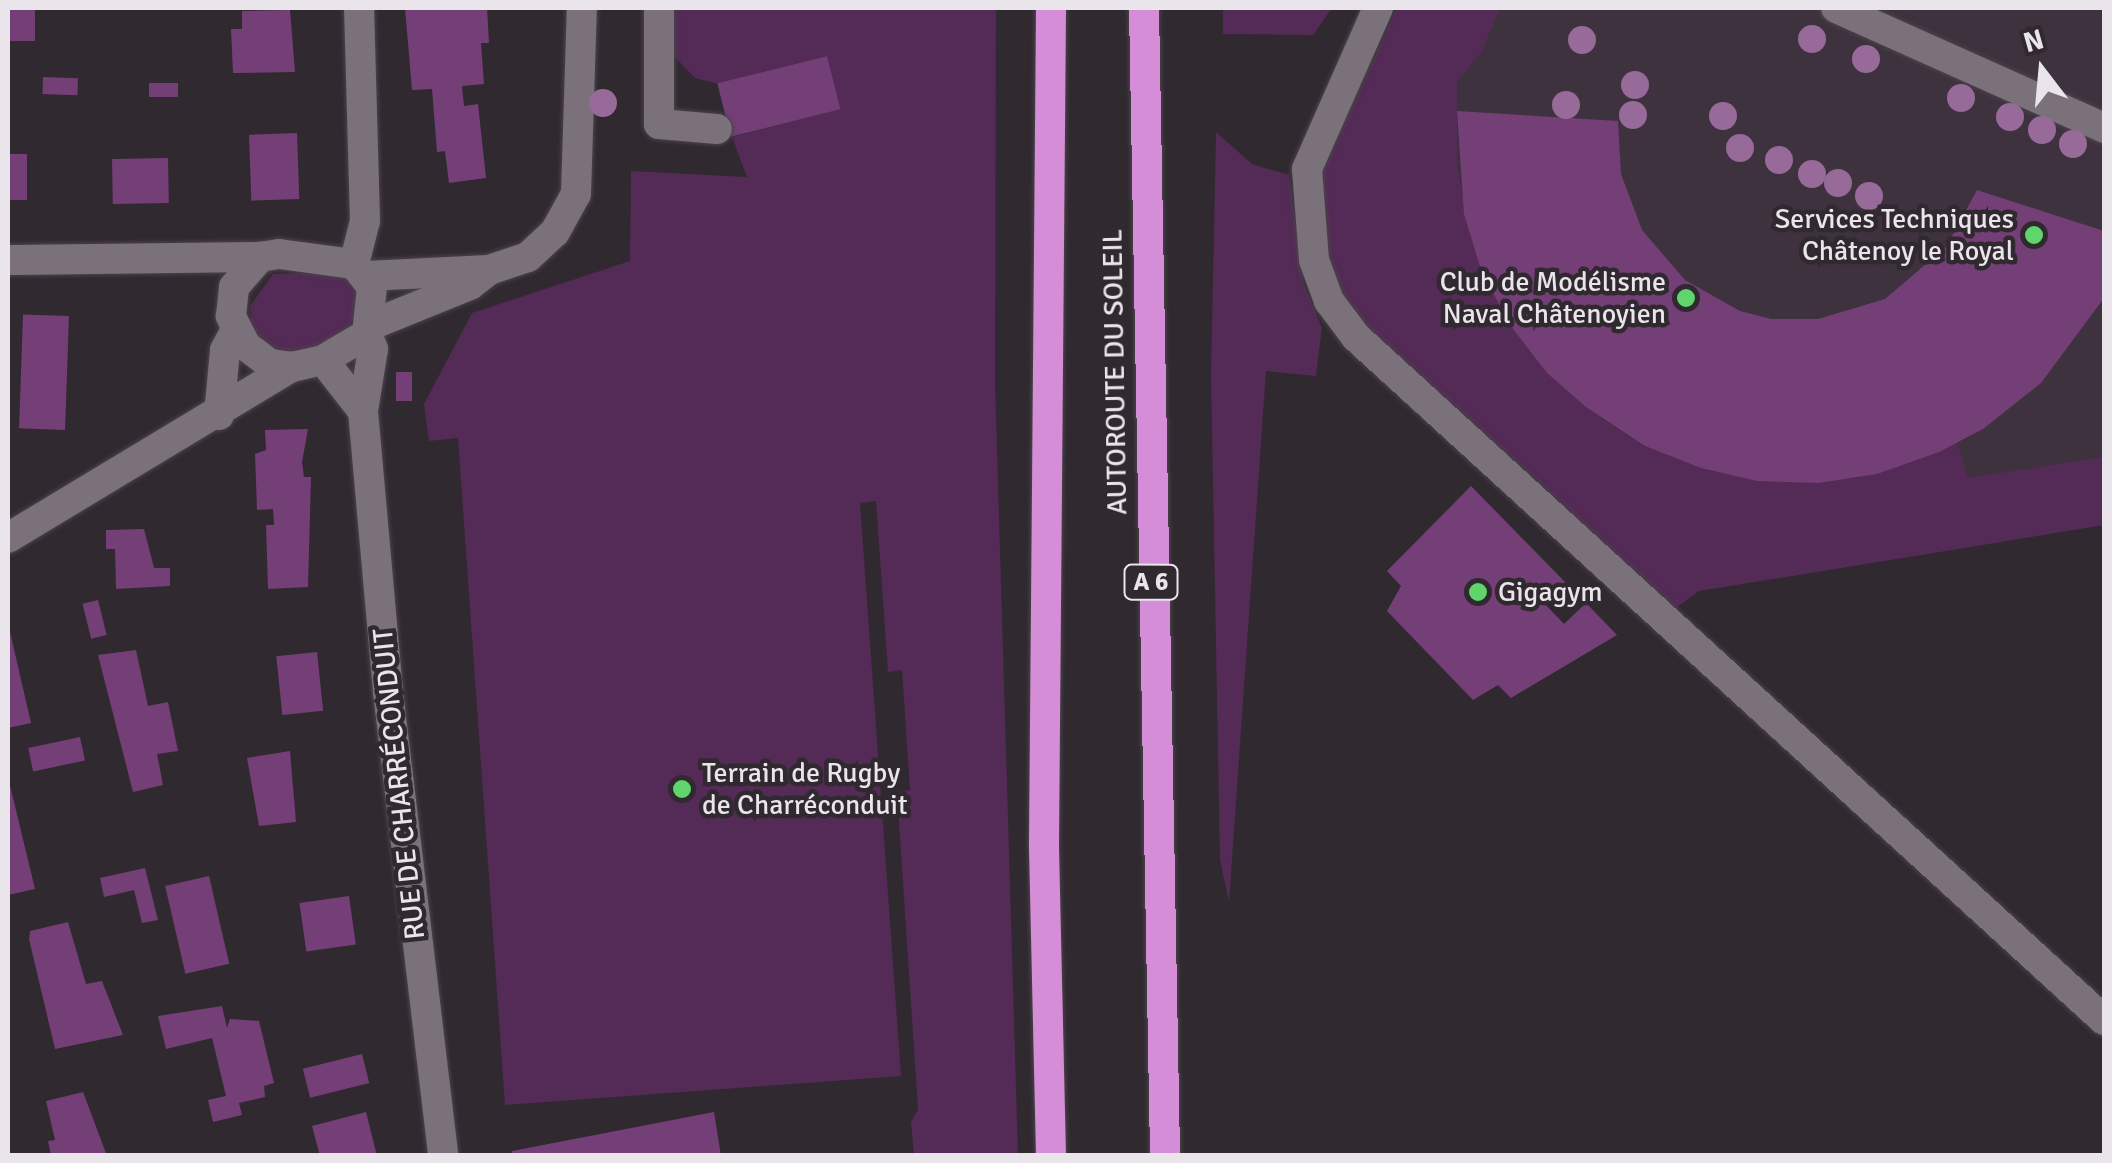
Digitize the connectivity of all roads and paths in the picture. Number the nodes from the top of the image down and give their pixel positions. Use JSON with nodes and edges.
{"nodes":[{"id":1,"x":359,"y":8,"type":"edge"},
{"id":2,"x":582,"y":8,"type":"edge"},
{"id":3,"x":659,"y":8,"type":"edge"},
{"id":4,"x":1051,"y":8,"type":"edge"},
{"id":5,"x":1144,"y":8,"type":"edge"},
{"id":6,"x":1378,"y":8,"type":"edge"},
{"id":7,"x":1848,"y":10,"type":"edge"},
{"id":8,"x":2104,"y":128,"type":"edge"},
{"id":9,"x":716,"y":130,"type":"dead end"},
{"id":10,"x":260,"y":256,"type":"junction"},
{"id":11,"x":8,"y":260,"type":"edge"},
{"id":12,"x":188,"y":260,"type":"junction"},
{"id":13,"x":360,"y":270,"type":"junction"},
{"id":14,"x":489,"y":270,"type":"junction"},
{"id":15,"x":232,"y":316,"type":"junction"},
{"id":16,"x":369,"y":329,"type":"junction"},
{"id":17,"x":323,"y":360,"type":"junction"},
{"id":18,"x":292,"y":367,"type":"junction"},
{"id":19,"x":363,"y":411,"type":"junction"},
{"id":20,"x":219,"y":415,"type":"junction"},
{"id":21,"x":8,"y":538,"type":"edge"},
{"id":22,"x":2104,"y":1020,"type":"edge"},
{"id":23,"x":444,"y":1156,"type":"edge"},
{"id":24,"x":1051,"y":1156,"type":"edge"},
{"id":25,"x":1165,"y":1156,"type":"edge"}],
"edges":[{"from":1,"to":13,"type":"street"},
{"from":2,"to":14,"type":"street"},
{"from":3,"to":9,"type":"street"},
{"from":4,"to":24,"type":"highway"},
{"from":5,"to":25,"type":"highway","name":"AUTOROUTE DU SOLEIL","number":"A 6"},
{"from":6,"to":22,"type":"street"},
{"from":7,"to":8,"type":"street"},
{"from":10,"to":12,"type":"street"},
{"from":10,"to":13,"type":"street"},
{"from":10,"to":15,"type":"street"},
{"from":11,"to":12,"type":"street"},
{"from":12,"to":15,"type":"street"},
{"from":13,"to":14,"type":"street"},
{"from":13,"to":16,"type":"street"},
{"from":14,"to":16,"type":"street"},
{"from":15,"to":18,"type":"street"},
{"from":15,"to":20,"type":"street"},
{"from":16,"to":17,"type":"street"},
{"from":16,"to":19,"type":"street","name":"RUE DE CHARRÉCONDUIT"},
{"from":17,"to":18,"type":"street"},
{"from":17,"to":19,"type":"street"},
{"from":18,"to":20,"type":"street"},
{"from":19,"to":23,"type":"street","name":"RUE DE CHARRÉCONDUIT"},
{"from":20,"to":21,"type":"street"}]}
